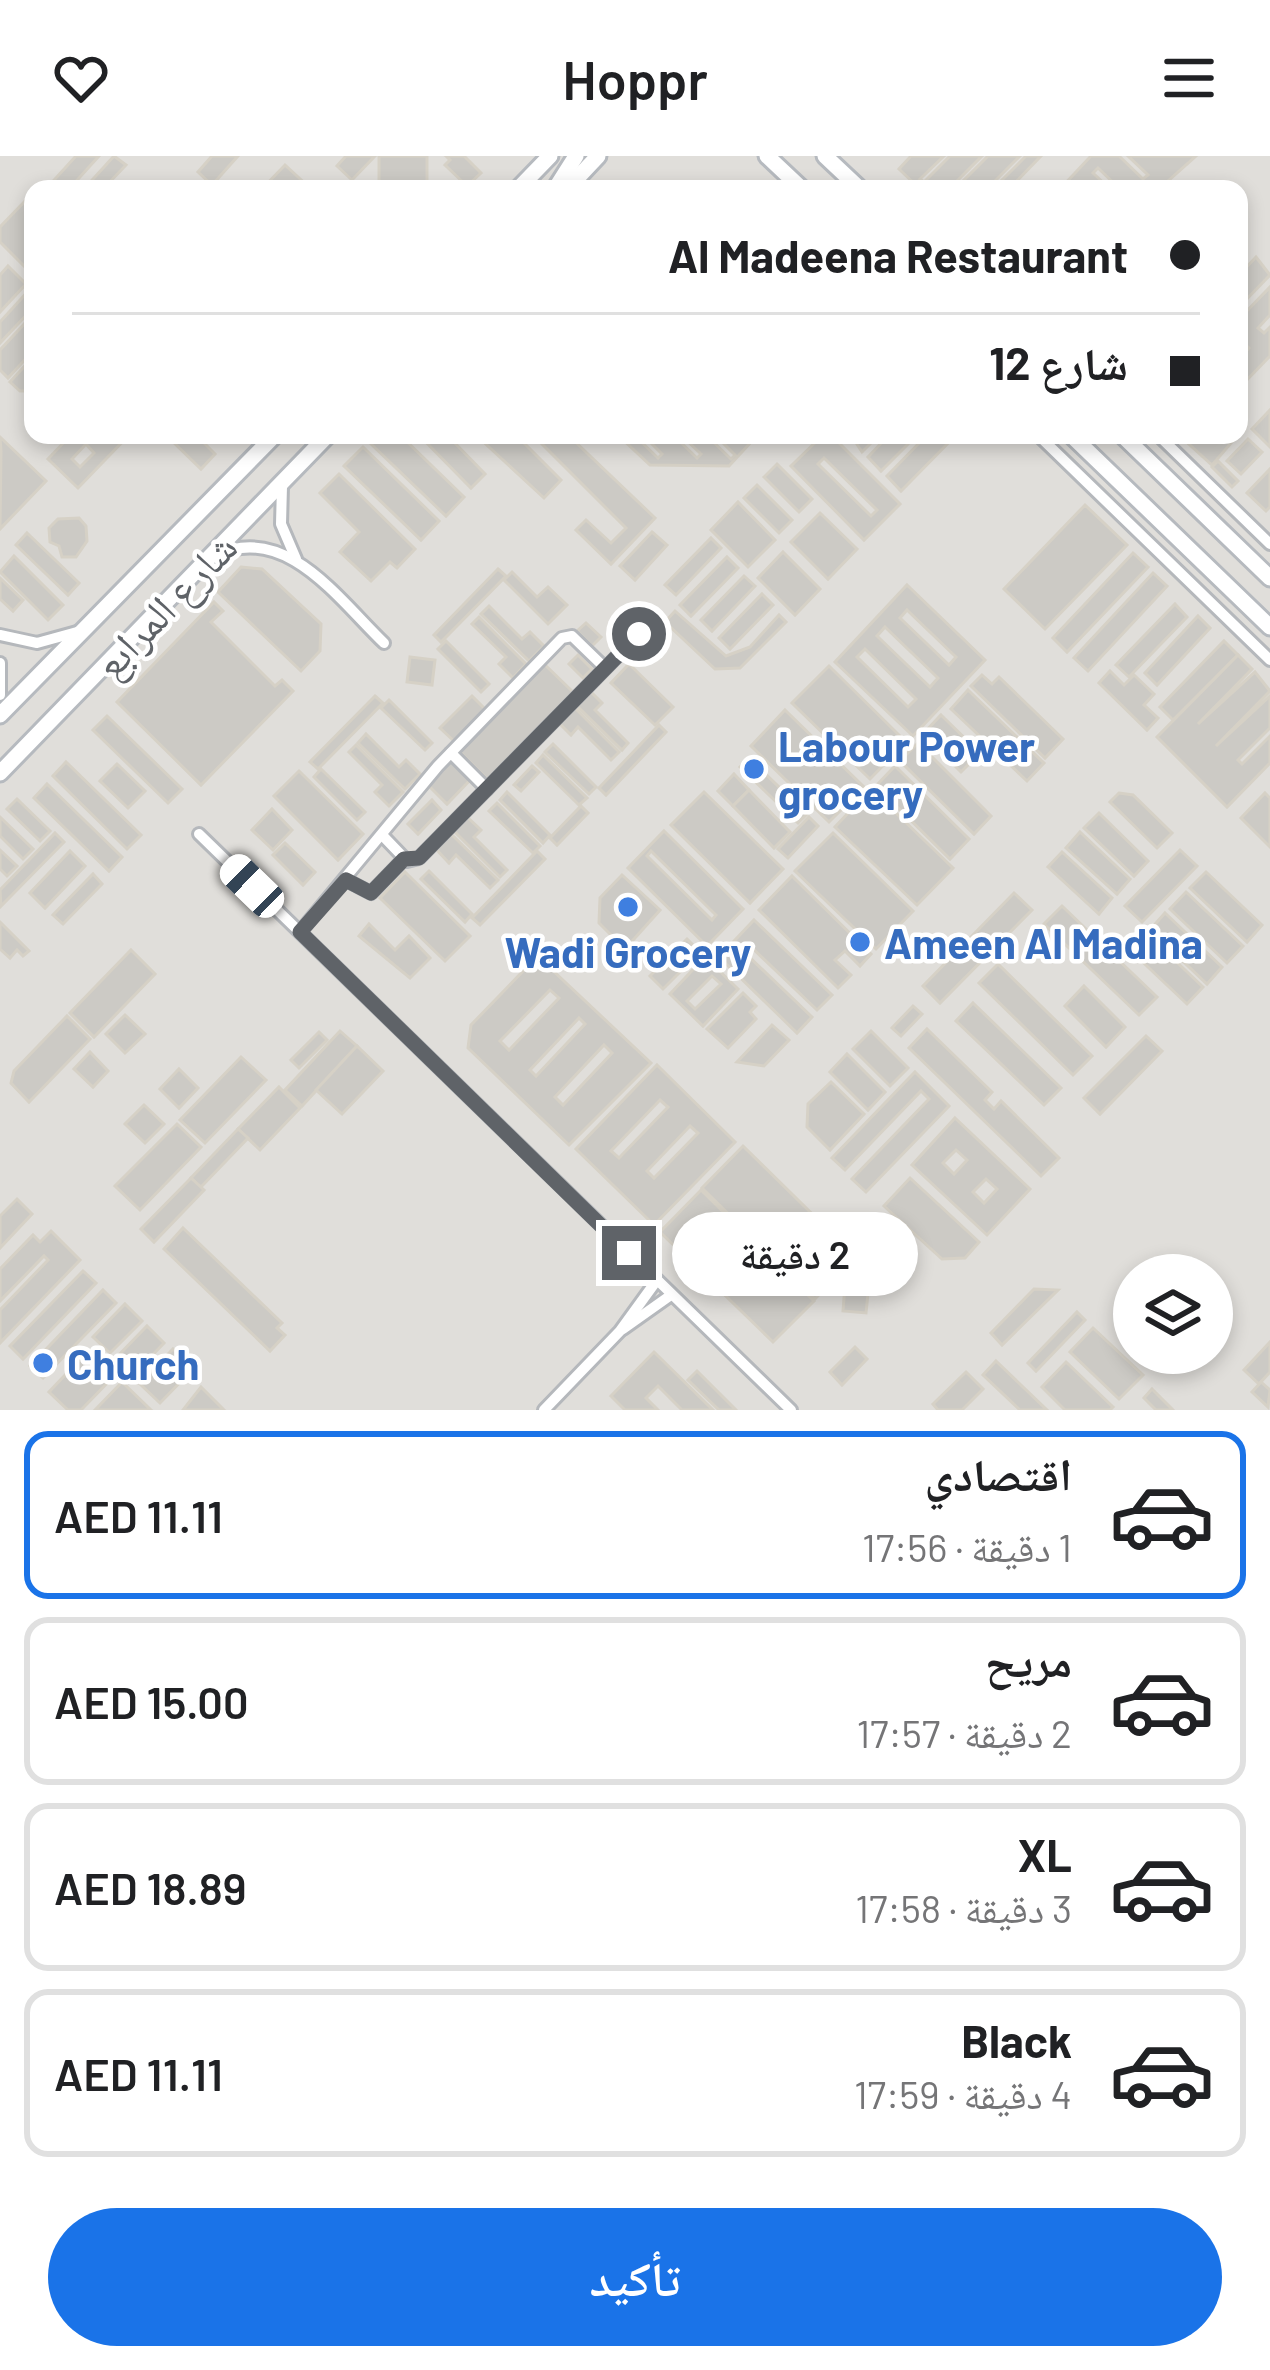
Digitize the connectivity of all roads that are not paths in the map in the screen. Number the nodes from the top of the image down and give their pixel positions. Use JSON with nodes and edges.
{"nodes":[{"id":1,"x":550,"y":156,"type":"edge"},
{"id":2,"x":598,"y":156,"type":"edge"},
{"id":3,"x":613,"y":156,"type":"edge"},
{"id":4,"x":767,"y":156,"type":"edge"},
{"id":5,"x":825,"y":156,"type":"edge"},
{"id":6,"x":581,"y":163,"type":"edge"},
{"id":7,"x":527,"y":180,"type":"edge"},
{"id":8,"x":792,"y":180,"type":"edge"},
{"id":9,"x":850,"y":180,"type":"edge"},
{"id":10,"x":266,"y":444,"type":"edge"},
{"id":11,"x":319,"y":444,"type":"edge"},
{"id":12,"x":1047,"y":444,"type":"edge"},
{"id":13,"x":1080,"y":444,"type":"edge"},
{"id":14,"x":1131,"y":444,"type":"edge"},
{"id":15,"x":1167,"y":444,"type":"edge"},
{"id":16,"x":283,"y":482,"type":"junction"},
{"id":17,"x":1270,"y":544,"type":"edge"},
{"id":18,"x":207,"y":560,"type":"junction"},
{"id":19,"x":298,"y":562,"type":"junction"},
{"id":20,"x":1270,"y":578,"type":"edge"},
{"id":21,"x":85,"y":627,"type":"junction"},
{"id":22,"x":1270,"y":627,"type":"edge"},
{"id":23,"x":639,"y":634,"type":"dead end"},
{"id":24,"x":0,"y":635,"type":"edge"},
{"id":25,"x":384,"y":644,"type":"dead end"},
{"id":26,"x":1270,"y":660,"type":"edge"},
{"id":27,"x":0,"y":663,"type":"edge"},
{"id":28,"x":605,"y":668,"type":"junction"},
{"id":29,"x":0,"y":695,"type":"edge"},
{"id":30,"x":0,"y":715,"type":"edge"},
{"id":31,"x":451,"y":753,"type":"junction"},
{"id":32,"x":0,"y":773,"type":"edge"},
{"id":33,"x":488,"y":789,"type":"junction"},
{"id":34,"x":199,"y":834,"type":"dead end"},
{"id":35,"x":383,"y":836,"type":"junction"},
{"id":36,"x":404,"y":859,"type":"junction"},
{"id":37,"x":346,"y":880,"type":"junction"},
{"id":38,"x":300,"y":932,"type":"junction"},
{"id":39,"x":656,"y":1280,"type":"junction"},
{"id":40,"x":671,"y":1294,"type":"junction"},
{"id":41,"x":620,"y":1331,"type":"junction"},
{"id":42,"x":544,"y":1410,"type":"edge"},
{"id":43,"x":791,"y":1410,"type":"edge"}],
"edges":[{"from":1,"to":7,"type":"main road"},
{"from":2,"to":6,"type":"main road"},
{"from":3,"to":6,"type":"main road"},
{"from":4,"to":8,"type":"main road"},
{"from":5,"to":9,"type":"main road"},
{"from":10,"to":21,"type":"main road","name":"شارع المرابع"},
{"from":11,"to":16,"type":"main road","name":"شارع المرابع"},
{"from":12,"to":26,"type":"street"},
{"from":13,"to":22,"type":"main road"},
{"from":14,"to":20,"type":"main road"},
{"from":15,"to":17,"type":"street"},
{"from":16,"to":18,"type":"main road","name":"شارع المرابع"},
{"from":16,"to":19,"type":"street"},
{"from":18,"to":19,"type":"street"},
{"from":18,"to":32,"type":"main road","name":"شارع المرابع"},
{"from":19,"to":25,"type":"street"},
{"from":21,"to":24,"type":"street"},
{"from":21,"to":30,"type":"main road","name":"شارع المرابع"},
{"from":23,"to":28,"type":"street"},
{"from":27,"to":29,"type":"street"},
{"from":28,"to":31,"type":"street"},
{"from":28,"to":33,"type":"street"},
{"from":31,"to":33,"type":"street"},
{"from":31,"to":35,"type":"street"},
{"from":33,"to":36,"type":"street"},
{"from":34,"to":38,"type":"street"},
{"from":35,"to":36,"type":"street"},
{"from":35,"to":37,"type":"street"},
{"from":36,"to":37,"type":"street"},
{"from":37,"to":38,"type":"street"},
{"from":38,"to":39,"type":"street"},
{"from":39,"to":40,"type":"street"},
{"from":39,"to":41,"type":"street"},
{"from":40,"to":41,"type":"street"},
{"from":40,"to":43,"type":"street"},
{"from":41,"to":42,"type":"street"}]}
